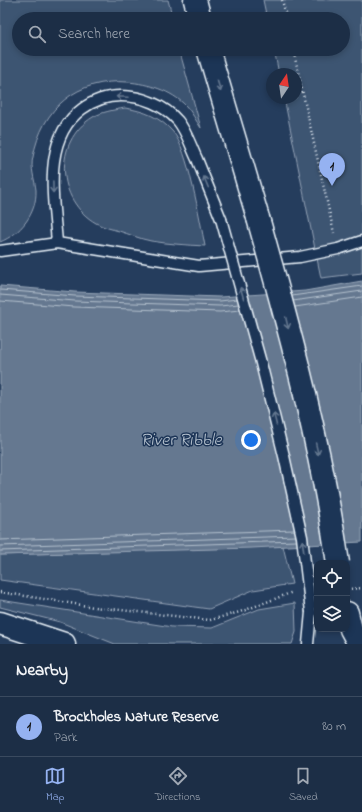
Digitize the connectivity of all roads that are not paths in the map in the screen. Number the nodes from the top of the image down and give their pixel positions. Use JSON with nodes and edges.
{"nodes":[{"id":1,"x":195,"y":0,"type":"edge"},
{"id":2,"x":198,"y":12,"type":"edge"},
{"id":3,"x":210,"y":56,"type":"edge"},
{"id":4,"x":362,"y":241,"type":"edge"},
{"id":5,"x":57,"y":243,"type":"junction"},
{"id":6,"x":0,"y":251,"type":"edge"},
{"id":7,"x":338,"y":560,"type":"edge"},
{"id":8,"x":0,"y":623,"type":"edge"},
{"id":9,"x":350,"y":625,"type":"edge"},
{"id":10,"x":64,"y":644,"type":"edge"},
{"id":11,"x":308,"y":644,"type":"edge"},
{"id":12,"x":360,"y":644,"type":"edge"}],
"edges":[{"from":1,"to":2,"type":"highway"},
{"from":3,"to":7,"type":"highway","one_way":true,"bridge":true},
{"from":4,"to":5,"type":"lane"},
{"from":5,"to":6,"type":"lane"},
{"from":11,"to":5,"type":"lane","one_way":true,"bridge":true},
{"from":8,"to":10,"type":"highway"},
{"from":9,"to":12,"type":"highway"}]}
